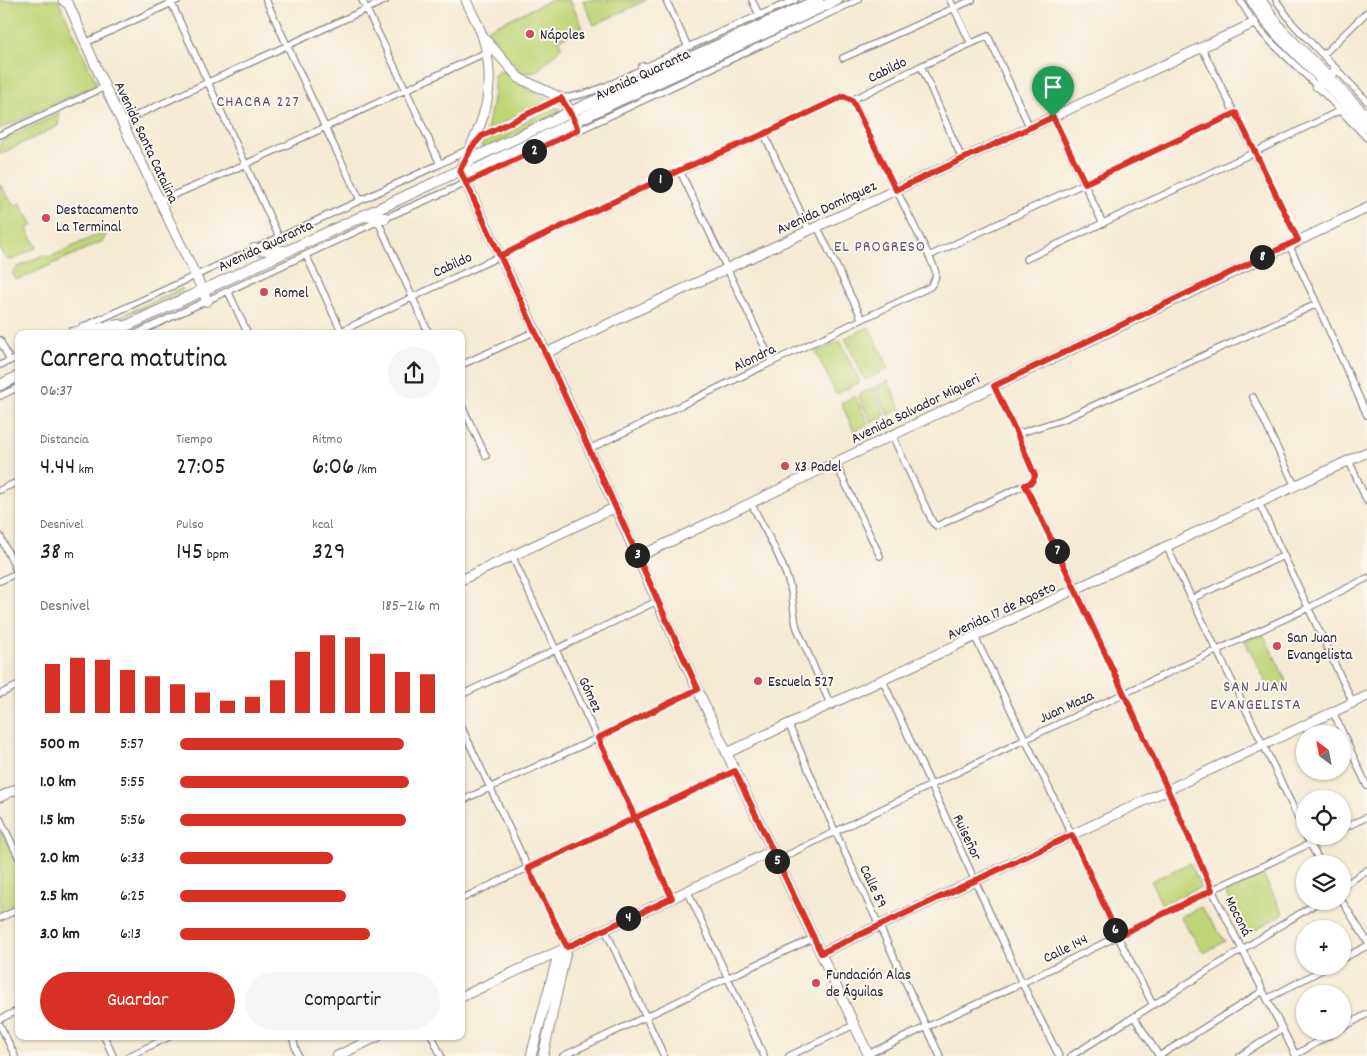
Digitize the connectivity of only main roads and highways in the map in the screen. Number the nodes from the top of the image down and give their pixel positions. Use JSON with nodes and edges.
{"nodes":[{"id":1,"x":466,"y":0,"type":"edge"},
{"id":2,"x":818,"y":0,"type":"edge"},
{"id":3,"x":837,"y":0,"type":"edge"},
{"id":4,"x":1251,"y":0,"type":"edge"},
{"id":5,"x":1261,"y":0,"type":"edge"},
{"id":6,"x":67,"y":2,"type":"edge"},
{"id":7,"x":1254,"y":23,"type":"road end"},
{"id":8,"x":483,"y":37,"type":"junction"},
{"id":9,"x":643,"y":68,"type":"road end"},
{"id":10,"x":664,"y":70,"type":"junction"},
{"id":11,"x":1326,"y":78,"type":"junction"},
{"id":12,"x":571,"y":112,"type":"junction"},
{"id":13,"x":1367,"y":116,"type":"edge"},
{"id":14,"x":577,"y":126,"type":"junction"},
{"id":15,"x":1367,"y":128,"type":"edge"},
{"id":16,"x":460,"y":170,"type":"junction"},
{"id":17,"x":1367,"y":208,"type":"edge"},
{"id":18,"x":361,"y":216,"type":"junction"},
{"id":19,"x":382,"y":219,"type":"road end"},
{"id":20,"x":254,"y":249,"type":"road end"},
{"id":21,"x":286,"y":251,"type":"junction"},
{"id":22,"x":203,"y":290,"type":"junction"},
{"id":23,"x":207,"y":300,"type":"road end"},
{"id":24,"x":131,"y":324,"type":"junction"},
{"id":25,"x":91,"y":330,"type":"edge"},
{"id":26,"x":118,"y":330,"type":"edge"},
{"id":27,"x":546,"y":352,"type":"junction"},
{"id":28,"x":15,"y":378,"type":"edge"},
{"id":29,"x":0,"y":385,"type":"edge"},
{"id":30,"x":1367,"y":452,"type":"edge"},
{"id":31,"x":616,"y":507,"type":"junction"},
{"id":32,"x":638,"y":557,"type":"junction"},
{"id":33,"x":465,"y":578,"type":"edge"},
{"id":34,"x":1367,"y":696,"type":"edge"},
{"id":35,"x":728,"y":754,"type":"junction"},
{"id":36,"x":15,"y":790,"type":"edge"},
{"id":37,"x":0,"y":797,"type":"edge"},
{"id":38,"x":772,"y":851,"type":"junction"},
{"id":39,"x":563,"y":949,"type":"junction"},
{"id":40,"x":821,"y":953,"type":"junction"},
{"id":41,"x":465,"y":995,"type":"edge"},
{"id":42,"x":371,"y":1040,"type":"edge"},
{"id":43,"x":341,"y":1055,"type":"edge"},
{"id":44,"x":869,"y":1055,"type":"edge"},
{"id":45,"x":532,"y":1056,"type":"edge"},
{"id":46,"x":543,"y":1056,"type":"edge"}],
"edges":[{"from":1,"to":8,"type":"main road"},
{"from":2,"to":10,"type":"highway","name":"Avenida Quaranta"},
{"from":3,"to":14,"type":"highway","name":"Avenida Quaranta"},
{"from":4,"to":11,"type":"main road"},
{"from":5,"to":11,"type":"main road"},
{"from":6,"to":22,"type":"main road","name":"Avenida Santa Catalina"},
{"from":7,"to":27,"type":"main road","name":"Avenida Domínguez"},
{"from":8,"to":12,"type":"main road"},
{"from":8,"to":16,"type":"main road"},
{"from":9,"to":10,"type":"highway"},
{"from":10,"to":12,"type":"highway","name":"Avenida Quaranta"},
{"from":11,"to":13,"type":"main road"},
{"from":11,"to":15,"type":"main road"},
{"from":12,"to":14,"type":"main road"},
{"from":12,"to":16,"type":"highway","name":"Avenida Quaranta"},
{"from":14,"to":16,"type":"highway","name":"Avenida Quaranta"},
{"from":16,"to":18,"type":"highway","name":"Avenida Quaranta"},
{"from":16,"to":27,"type":"main road"},
{"from":17,"to":32,"type":"main road","name":"Avenida Salvador Miqueri"},
{"from":18,"to":19,"type":"highway"},
{"from":18,"to":21,"type":"highway","name":"Avenida Quaranta"},
{"from":20,"to":21,"type":"highway"},
{"from":21,"to":22,"type":"highway","name":"Avenida Quaranta"},
{"from":22,"to":23,"type":"highway"},
{"from":22,"to":24,"type":"highway","name":"Avenida Quaranta"},
{"from":24,"to":25,"type":"highway"},
{"from":24,"to":26,"type":"highway","name":"Avenida Quaranta"},
{"from":27,"to":31,"type":"main road"},
{"from":28,"to":29,"type":"highway"},
{"from":30,"to":35,"type":"main road","name":"Avenida 17 de Agosto"},
{"from":31,"to":32,"type":"main road"},
{"from":31,"to":33,"type":"main road"},
{"from":32,"to":35,"type":"main road"},
{"from":34,"to":40,"type":"main road"},
{"from":35,"to":38,"type":"main road"},
{"from":36,"to":37,"type":"main road"},
{"from":38,"to":39,"type":"main road"},
{"from":38,"to":40,"type":"main road"},
{"from":39,"to":41,"type":"main road"},
{"from":39,"to":45,"type":"main road"},
{"from":39,"to":46,"type":"main road"},
{"from":40,"to":44,"type":"main road"},
{"from":42,"to":43,"type":"main road"}]}
